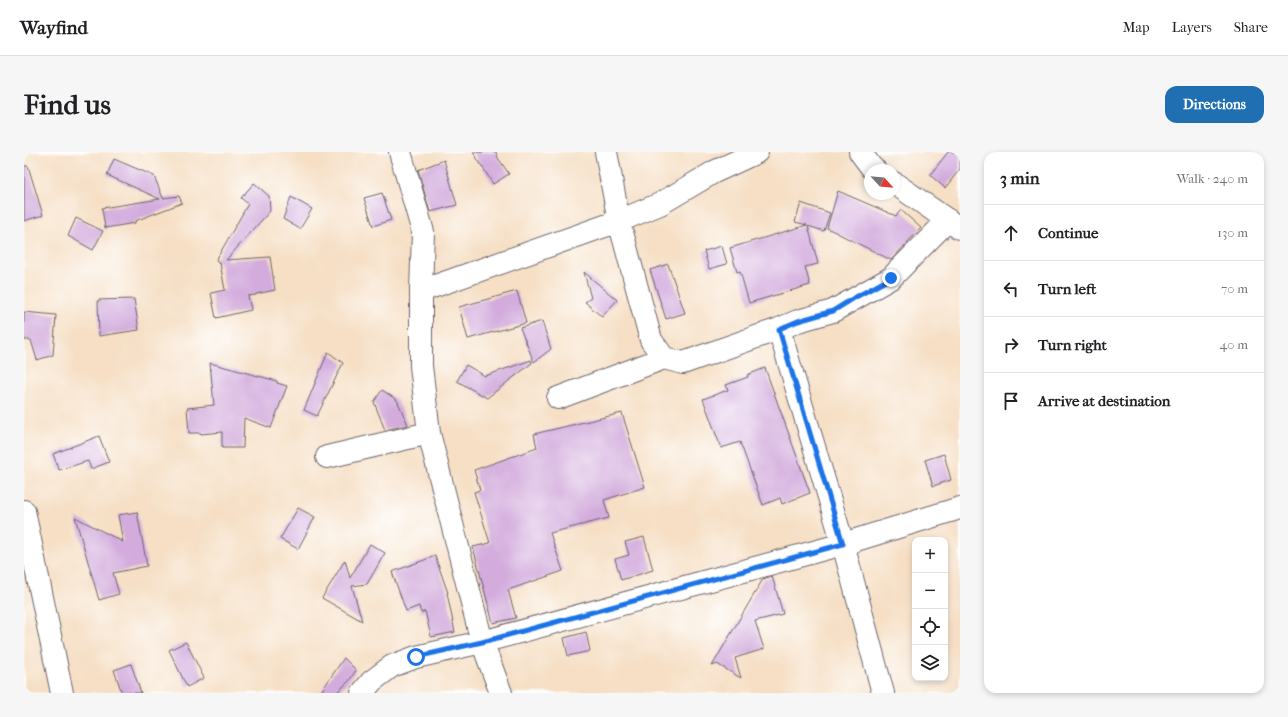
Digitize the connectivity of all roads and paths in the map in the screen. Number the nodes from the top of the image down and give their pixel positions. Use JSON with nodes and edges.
{"nodes":[{"id":1,"x":400,"y":152,"type":"edge"},
{"id":2,"x":606,"y":152,"type":"edge"},
{"id":3,"x":757,"y":152,"type":"edge"},
{"id":4,"x":860,"y":152,"type":"edge"},
{"id":5,"x":869,"y":164,"type":"edge"},
{"id":6,"x":900,"y":187,"type":"edge"},
{"id":7,"x":619,"y":221,"type":"junction"},
{"id":8,"x":954,"y":225,"type":"edge"},
{"id":9,"x":420,"y":292,"type":"junction"},
{"id":10,"x":779,"y":329,"type":"junction"},
{"id":11,"x":664,"y":358,"type":"junction"},
{"id":12,"x":558,"y":398,"type":"dead end"},
{"id":13,"x":429,"y":434,"type":"junction"},
{"id":14,"x":327,"y":457,"type":"dead end"},
{"id":15,"x":960,"y":508,"type":"edge"},
{"id":16,"x":24,"y":511,"type":"edge"},
{"id":17,"x":843,"y":544,"type":"junction"},
{"id":18,"x":482,"y":642,"type":"junction"},
{"id":19,"x":62,"y":693,"type":"edge"},
{"id":20,"x":362,"y":693,"type":"edge"},
{"id":21,"x":501,"y":693,"type":"edge"},
{"id":22,"x":884,"y":693,"type":"edge"}],
"edges":[{"from":1,"to":9,"type":"street"},
{"from":2,"to":7,"type":"street"},
{"from":3,"to":7,"type":"street"},
{"from":4,"to":5,"type":"street"},
{"from":6,"to":8,"type":"street"},
{"from":7,"to":9,"type":"street"},
{"from":7,"to":11,"type":"street"},
{"from":8,"to":10,"type":"street"},
{"from":9,"to":13,"type":"street"},
{"from":10,"to":11,"type":"street"},
{"from":10,"to":17,"type":"street"},
{"from":11,"to":12,"type":"street"},
{"from":13,"to":14,"type":"street"},
{"from":13,"to":18,"type":"street"},
{"from":15,"to":17,"type":"street"},
{"from":16,"to":19,"type":"street"},
{"from":17,"to":18,"type":"street"},
{"from":17,"to":22,"type":"street"},
{"from":18,"to":20,"type":"street"},
{"from":18,"to":21,"type":"street"}]}
